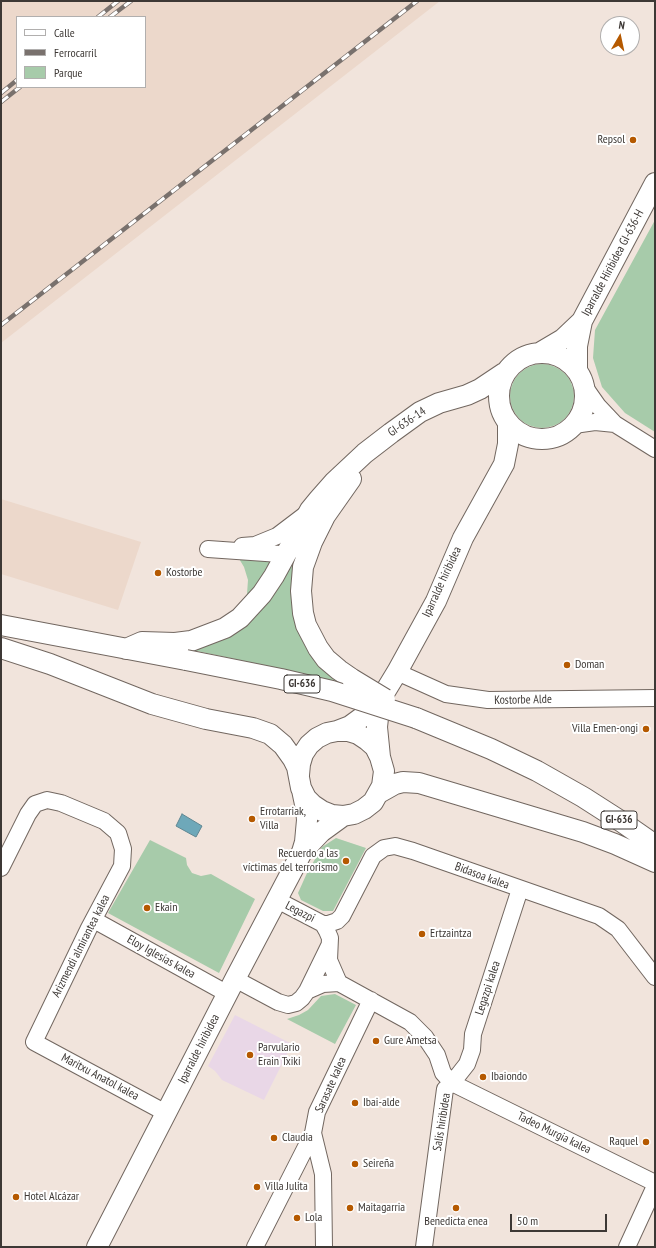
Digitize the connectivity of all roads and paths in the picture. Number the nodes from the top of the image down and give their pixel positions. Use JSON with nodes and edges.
{"nodes":[{"id":1,"x":655,"y":184,"type":"edge"},
{"id":2,"x":582,"y":321,"type":"junction"},
{"id":3,"x":541,"y":352,"type":"junction"},
{"id":4,"x":504,"y":373,"type":"junction"},
{"id":5,"x":580,"y":378,"type":"junction"},
{"id":6,"x":452,"y":399,"type":"junction"},
{"id":7,"x":505,"y":419,"type":"junction"},
{"id":8,"x":615,"y":424,"type":"junction"},
{"id":9,"x":574,"y":425,"type":"junction"},
{"id":10,"x":533,"y":439,"type":"junction"},
{"id":11,"x":655,"y":449,"type":"edge"},
{"id":12,"x":364,"y":457,"type":"junction"},
{"id":13,"x":504,"y":464,"type":"junction"},
{"id":14,"x":310,"y":510,"type":"junction"},
{"id":15,"x":286,"y":553,"type":"junction"},
{"id":16,"x":1,"y":625,"type":"edge"},
{"id":17,"x":1,"y":648,"type":"edge"},
{"id":18,"x":126,"y":649,"type":"junction"},
{"id":19,"x":397,"y":672,"type":"junction"},
{"id":20,"x":655,"y":698,"type":"edge"},
{"id":21,"x":380,"y":700,"type":"junction"},
{"id":22,"x":416,"y":718,"type":"junction"},
{"id":23,"x":337,"y":731,"type":"junction"},
{"id":24,"x":380,"y":756,"type":"junction"},
{"id":25,"x":300,"y":782,"type":"junction"},
{"id":26,"x":379,"y":793,"type":"junction"},
{"id":27,"x":343,"y":816,"type":"junction"},
{"id":28,"x":655,"y":845,"type":"edge"},
{"id":29,"x":302,"y":852,"type":"junction"},
{"id":30,"x":655,"y":862,"type":"edge"},
{"id":31,"x":1,"y":868,"type":"edge"},
{"id":32,"x":520,"y":889,"type":"junction"},
{"id":33,"x":277,"y":900,"type":"junction"},
{"id":34,"x":94,"y":920,"type":"junction"},
{"id":35,"x":323,"y":924,"type":"junction"},
{"id":36,"x":329,"y":946,"type":"junction"},
{"id":37,"x":655,"y":977,"type":"edge"},
{"id":38,"x":339,"y":983,"type":"junction"},
{"id":39,"x":231,"y":986,"type":"junction"},
{"id":40,"x":307,"y":991,"type":"junction"},
{"id":41,"x":370,"y":1000,"type":"junction"},
{"id":42,"x":34,"y":1042,"type":"joint"},
{"id":43,"x":452,"y":1083,"type":"junction"},
{"id":44,"x":166,"y":1113,"type":"junction"},
{"id":45,"x":313,"y":1133,"type":"junction"},
{"id":46,"x":655,"y":1183,"type":"edge"},
{"id":47,"x":655,"y":1186,"type":"edge"},
{"id":48,"x":97,"y":1247,"type":"edge"},
{"id":49,"x":255,"y":1247,"type":"edge"},
{"id":50,"x":324,"y":1247,"type":"edge"},
{"id":51,"x":424,"y":1247,"type":"edge"},
{"id":52,"x":627,"y":1247,"type":"edge"}],
"edges":[{"from":1,"to":2,"type":"main road","name":"Iparralde Hiribidea GI-636-H"},
{"from":2,"to":3,"type":"main road","name":"Iparralde Hiribidea GI-636-H"},
{"from":2,"to":5,"type":"main road","name":"Iparralde Hiribidea GI-636-H"},
{"from":3,"to":4,"type":"main road"},
{"from":3,"to":5,"type":"main road"},
{"from":4,"to":6,"type":"main road","name":"GI-636-14"},
{"from":4,"to":7,"type":"main road"},
{"from":5,"to":8,"type":"street"},
{"from":5,"to":9,"type":"main road"},
{"from":6,"to":7,"type":"main road","name":"GI-636-14"},
{"from":6,"to":12,"type":"main road","name":"GI-636-14"},
{"from":7,"to":10,"type":"main road"},
{"from":7,"to":13,"type":"main road","name":"Iparralde hiribidea"},
{"from":8,"to":9,"type":"street"},
{"from":8,"to":11,"type":"street"},
{"from":9,"to":10,"type":"main road"},
{"from":10,"to":13,"type":"main road","name":"Iparralde hiribidea"},
{"from":12,"to":14,"type":"main road","name":"GI-636-14"},
{"from":12,"to":15,"type":"street"},
{"from":12,"to":22,"type":"main road","bridge":true},
{"from":13,"to":19,"type":"main road","name":"Iparralde hiribidea"},
{"from":14,"to":15,"type":"main road","name":"GI-636-14"},
{"from":14,"to":15,"type":"street"},
{"from":15,"to":18,"type":"main road","name":"GI-636-14"},
{"from":16,"to":18,"type":"main road","number":"GI-636"},
{"from":17,"to":25,"type":"main road"},
{"from":18,"to":22,"type":"main road","number":"GI-636","bridge":true},
{"from":19,"to":20,"type":"street","name":"Kostorbe Alde"},
{"from":19,"to":21,"type":"main road","name":"Iparralde hiribidea"},
{"from":21,"to":23,"type":"main road","name":"Iparralde hiribidea"},
{"from":21,"to":24,"type":"main road","name":"Iparralde hiribidea"},
{"from":22,"to":28,"type":"main road","number":"GI-636"},
{"from":23,"to":24,"type":"main road"},
{"from":23,"to":25,"type":"main road"},
{"from":24,"to":26,"type":"main road"},
{"from":25,"to":27,"type":"main road"},
{"from":25,"to":29,"type":"main road","name":"Iparralde hiribidea"},
{"from":26,"to":27,"type":"main road"},
{"from":26,"to":30,"type":"main road"},
{"from":27,"to":29,"type":"main road","name":"Iparralde hiribidea"},
{"from":29,"to":33,"type":"main road","name":"Iparralde hiribidea"},
{"from":31,"to":34,"type":"street","name":"Arizmendi almirantea kalea"},
{"from":32,"to":35,"type":"street","name":"Bidasoa kalea"},
{"from":32,"to":37,"type":"street","name":"Bidasoa kalea"},
{"from":32,"to":43,"type":"street","name":"Legazpi kalea"},
{"from":33,"to":35,"type":"street","name":"Legazpi"},
{"from":33,"to":39,"type":"main road","name":"Iparralde hiribidea"},
{"from":34,"to":39,"type":"street","name":"Eloy Iglesias kalea"},
{"from":34,"to":42,"type":"street","name":"Arizmendi almirantea kalea"},
{"from":35,"to":36,"type":"street","name":"Legazpi"},
{"from":36,"to":38,"type":"street","name":"Legazpi"},
{"from":36,"to":40,"type":"street"},
{"from":38,"to":40,"type":"street"},
{"from":38,"to":41,"type":"street","name":"Salis hiribidea"},
{"from":39,"to":40,"type":"street","name":"Eloy Iglesias kalea"},
{"from":39,"to":44,"type":"main road","name":"Iparralde hiribidea"},
{"from":41,"to":43,"type":"street","name":"Salis hiribidea"},
{"from":41,"to":45,"type":"street","name":"Sarasate kalea"},
{"from":42,"to":44,"type":"street","name":"Maritxu Anatol kalea"},
{"from":43,"to":46,"type":"street","name":"Tadeo Murgia kalea"},
{"from":43,"to":51,"type":"street","name":"Salis hiribidea"},
{"from":44,"to":48,"type":"main road","name":"Iparralde hiribidea"},
{"from":45,"to":49,"type":"street"},
{"from":45,"to":50,"type":"street","name":"Sarasate kalea"},
{"from":47,"to":52,"type":"street"}]}
